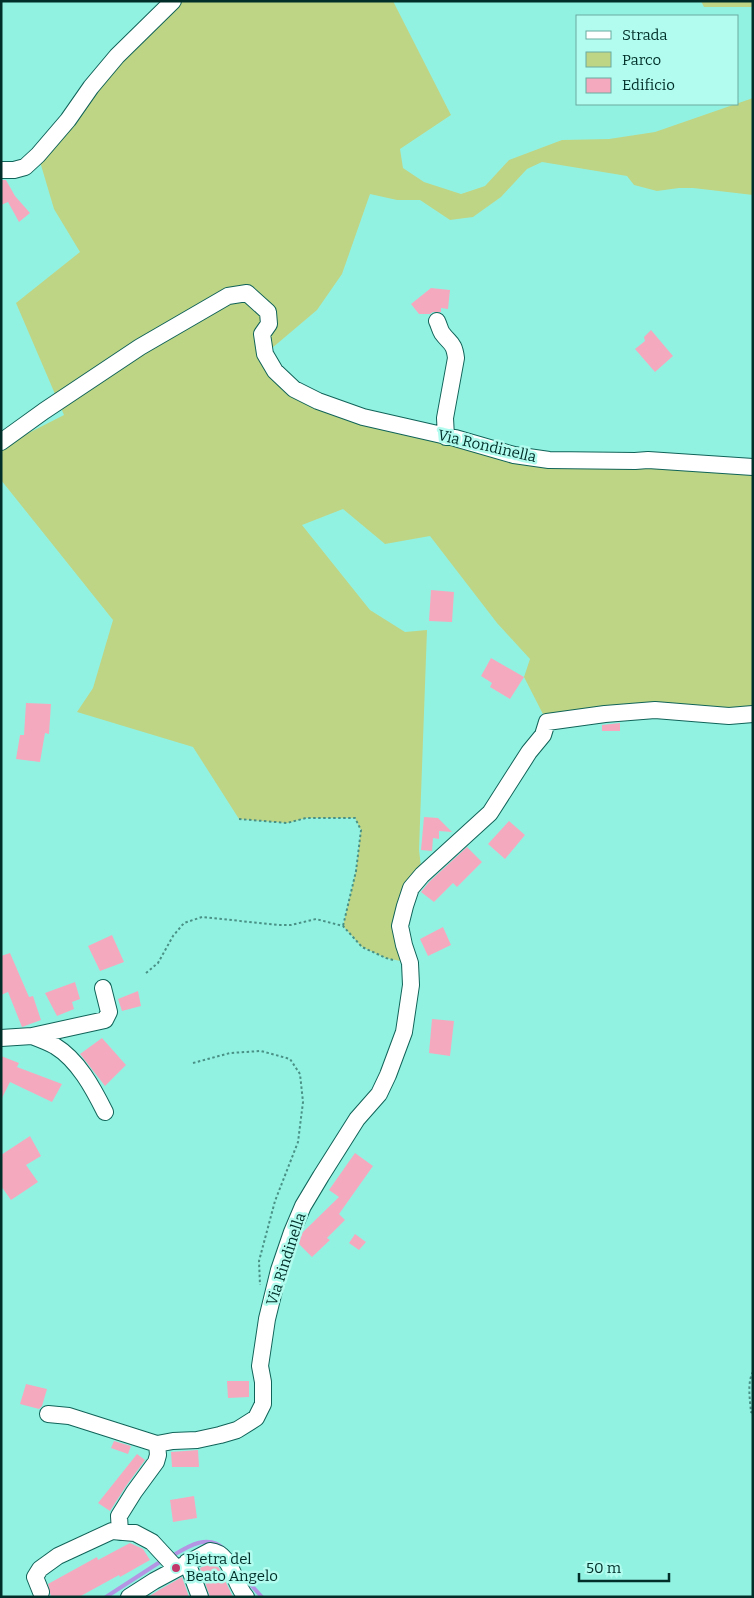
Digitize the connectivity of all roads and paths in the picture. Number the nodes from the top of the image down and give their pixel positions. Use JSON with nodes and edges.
{"nodes":[{"id":1,"x":172,"y":1,"type":"edge"},
{"id":2,"x":1,"y":170,"type":"edge"},
{"id":3,"x":437,"y":321,"type":"dead end"},
{"id":4,"x":446,"y":436,"type":"junction"},
{"id":5,"x":1,"y":442,"type":"edge"},
{"id":6,"x":753,"y":467,"type":"edge"},
{"id":7,"x":753,"y":714,"type":"edge"},
{"id":8,"x":239,"y":819,"type":"dead end"},
{"id":9,"x":343,"y":926,"type":"junction"},
{"id":10,"x":410,"y":963,"type":"junction"},
{"id":11,"x":146,"y":973,"type":"dead end"},
{"id":12,"x":103,"y":988,"type":"dead end"},
{"id":13,"x":32,"y":1036,"type":"junction"},
{"id":14,"x":1,"y":1038,"type":"edge"},
{"id":15,"x":193,"y":1063,"type":"dead end"},
{"id":16,"x":105,"y":1112,"type":"dead end"},
{"id":17,"x":274,"y":1290,"type":"junction"},
{"id":18,"x":753,"y":1372,"type":"edge"},
{"id":19,"x":753,"y":1413,"type":"edge"},
{"id":20,"x":48,"y":1414,"type":"dead end"},
{"id":21,"x":157,"y":1444,"type":"junction"},
{"id":22,"x":120,"y":1532,"type":"junction"},
{"id":23,"x":181,"y":1565,"type":"junction"},
{"id":24,"x":41,"y":1592,"type":"dead end"},
{"id":25,"x":138,"y":1594,"type":"edge"},
{"id":26,"x":200,"y":1597,"type":"edge"},
{"id":27,"x":246,"y":1597,"type":"edge"}],
"edges":[{"from":1,"to":2,"type":"street"},
{"from":3,"to":4,"type":"street"},
{"from":4,"to":5,"type":"street","name":"Via Rondinella"},
{"from":4,"to":6,"type":"street","name":"Via Rondinella"},
{"from":7,"to":10,"type":"street"},
{"from":8,"to":9,"type":"path"},
{"from":9,"to":10,"type":"path"},
{"from":9,"to":11,"type":"path"},
{"from":10,"to":17,"type":"street","name":"Via Rindinella"},
{"from":12,"to":13,"type":"street"},
{"from":13,"to":14,"type":"street"},
{"from":13,"to":16,"type":"street"},
{"from":15,"to":17,"type":"path"},
{"from":17,"to":21,"type":"street","name":"Via Rindinella"},
{"from":18,"to":19,"type":"path"},
{"from":20,"to":21,"type":"street"},
{"from":21,"to":22,"type":"street"},
{"from":22,"to":23,"type":"street"},
{"from":22,"to":24,"type":"street"},
{"from":23,"to":25,"type":"street"},
{"from":23,"to":26,"type":"street"},
{"from":23,"to":27,"type":"street"}]}
